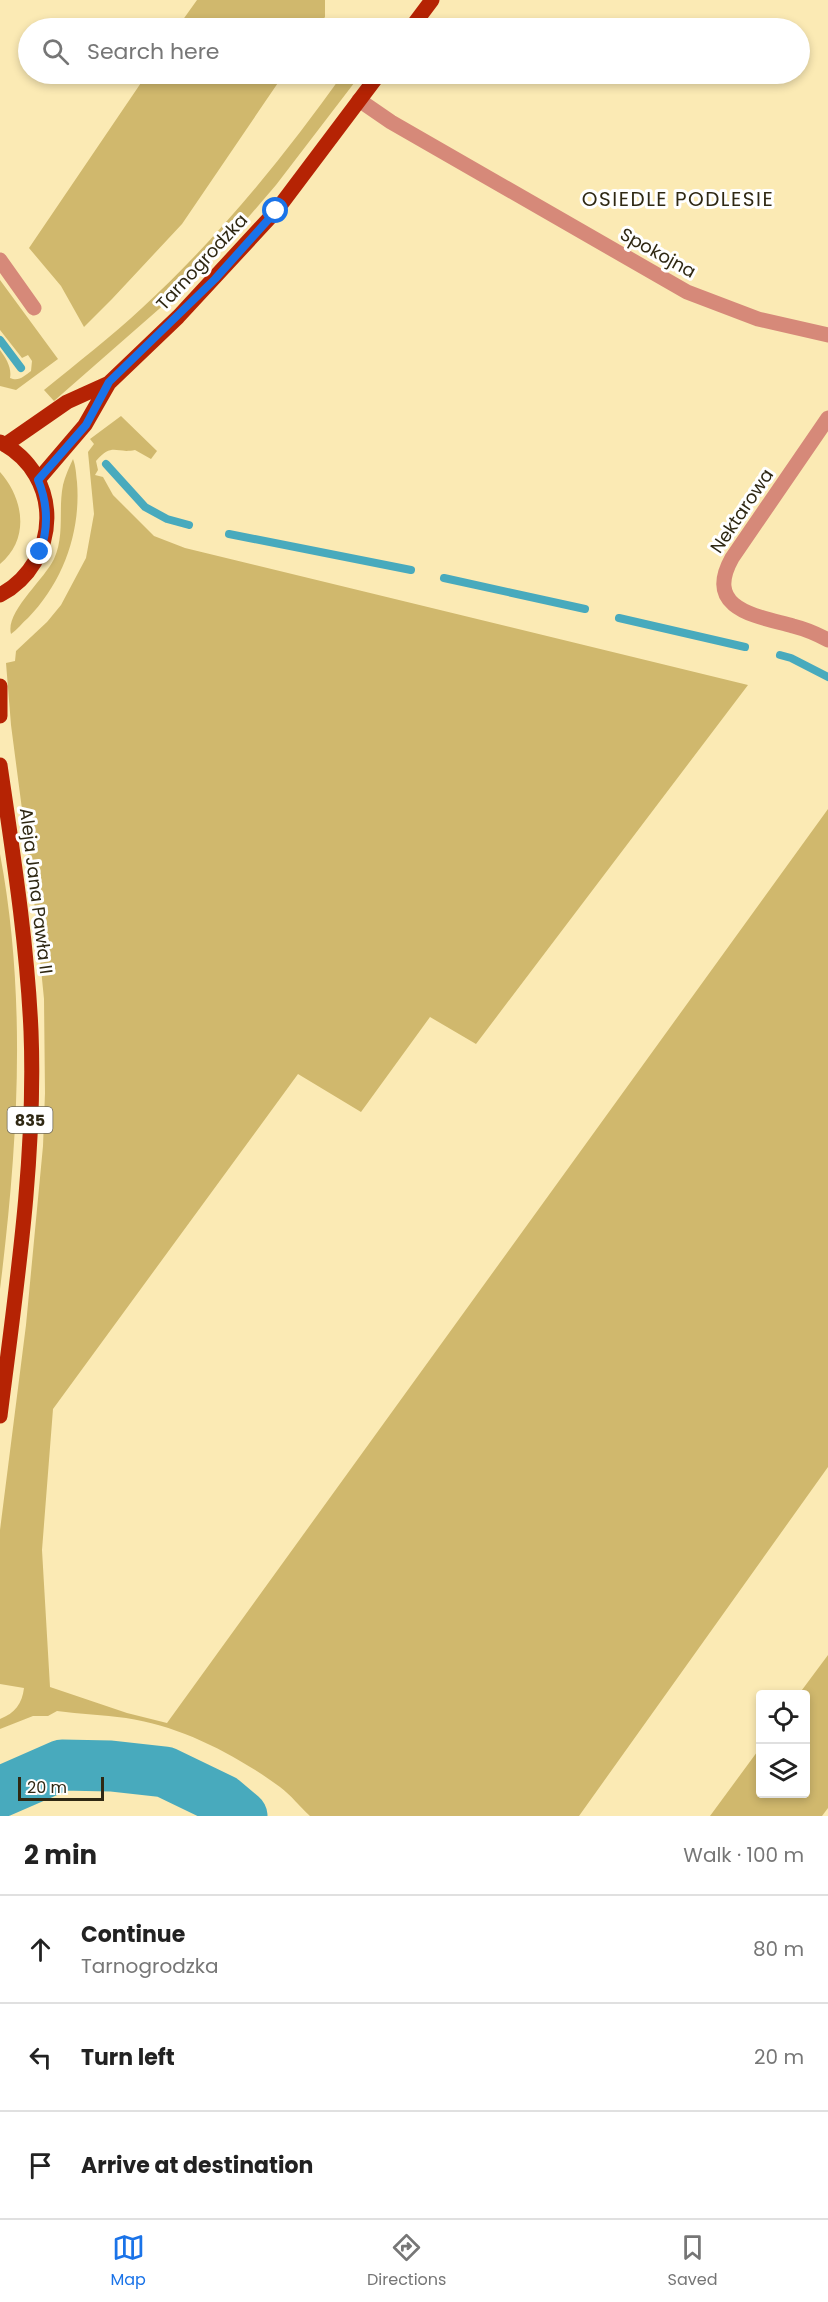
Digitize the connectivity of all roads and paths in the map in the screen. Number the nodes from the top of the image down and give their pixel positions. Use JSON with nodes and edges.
{"nodes":[{"id":1,"x":432,"y":0,"type":"edge"},
{"id":2,"x":418,"y":18,"type":"edge"},
{"id":3,"x":371,"y":84,"type":"edge"},
{"id":4,"x":359,"y":100,"type":"junction"},
{"id":5,"x":0,"y":260,"type":"edge"},
{"id":6,"x":34,"y":308,"type":"dead end"},
{"id":7,"x":828,"y":335,"type":"edge"},
{"id":8,"x":109,"y":382,"type":"junction"},
{"id":9,"x":828,"y":418,"type":"edge"},
{"id":10,"x":3,"y":444,"type":"edge"},
{"id":11,"x":38,"y":480,"type":"junction"},
{"id":12,"x":2,"y":597,"type":"edge"},
{"id":13,"x":828,"y":640,"type":"edge"},
{"id":14,"x":0,"y":686,"type":"edge"},
{"id":15,"x":0,"y":716,"type":"edge"},
{"id":16,"x":0,"y":765,"type":"edge"},
{"id":17,"x":0,"y":1416,"type":"edge"}],
"edges":[{"from":1,"to":2,"type":"main road"},
{"from":3,"to":4,"type":"main road","name":"Tarnogrodzka"},
{"from":4,"to":7,"type":"street","name":"Spokojna"},
{"from":4,"to":8,"type":"main road","name":"Tarnogrodzka"},
{"from":5,"to":6,"type":"street"},
{"from":8,"to":10,"type":"main road","name":"Tarnogrodzka"},
{"from":8,"to":11,"type":"main road","name":"Tarnogrodzka"},
{"from":9,"to":13,"type":"street","name":"Nektarowa"},
{"from":10,"to":11,"type":"main road"},
{"from":11,"to":12,"type":"main road"},
{"from":14,"to":15,"type":"main road"},
{"from":16,"to":17,"type":"main road","name":"Aleja Jana Pawła II","number":"835"}]}
